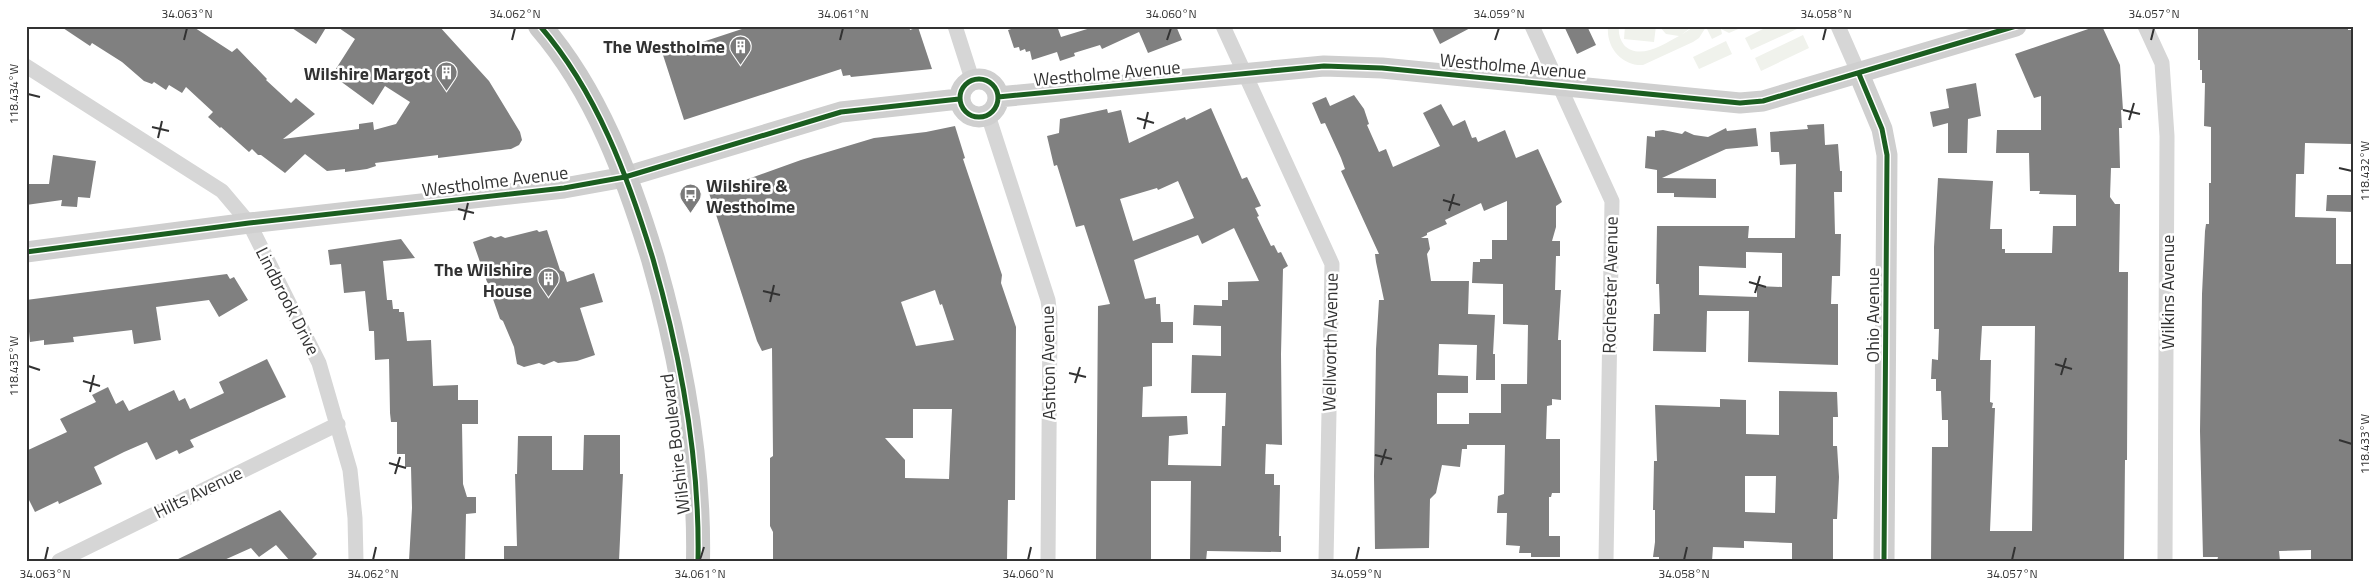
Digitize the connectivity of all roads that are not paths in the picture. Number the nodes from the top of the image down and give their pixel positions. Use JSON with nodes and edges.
{"nodes":[{"id":1,"x":540,"y":26,"type":"edge"},
{"id":2,"x":955,"y":26,"type":"edge"},
{"id":3,"x":1223,"y":26,"type":"edge"},
{"id":4,"x":1532,"y":26,"type":"edge"},
{"id":5,"x":1838,"y":26,"type":"edge"},
{"id":6,"x":2016,"y":26,"type":"edge"},
{"id":7,"x":2145,"y":26,"type":"edge"},
{"id":8,"x":26,"y":66,"type":"edge"},
{"id":9,"x":1245,"y":73,"type":"junction"},
{"id":10,"x":1860,"y":74,"type":"junction"},
{"id":11,"x":972,"y":79,"type":"junction"},
{"id":12,"x":1559,"y":84,"type":"junction"},
{"id":13,"x":959,"y":99,"type":"junction"},
{"id":14,"x":993,"y":106,"type":"junction"},
{"id":15,"x":625,"y":177,"type":"junction"},
{"id":16,"x":249,"y":223,"type":"junction"},
{"id":17,"x":26,"y":252,"type":"edge"},
{"id":18,"x":338,"y":424,"type":"junction"},
{"id":19,"x":59,"y":561,"type":"edge"},
{"id":20,"x":356,"y":561,"type":"edge"},
{"id":21,"x":698,"y":561,"type":"edge"},
{"id":22,"x":1048,"y":561,"type":"edge"},
{"id":23,"x":1326,"y":561,"type":"edge"},
{"id":24,"x":1606,"y":561,"type":"edge"},
{"id":25,"x":1884,"y":561,"type":"edge"},
{"id":26,"x":2165,"y":561,"type":"edge"}],
"edges":[{"from":1,"to":15,"type":"main road","name":"Wilshire Boulevard"},
{"from":2,"to":11,"type":"street"},
{"from":3,"to":9,"type":"street","name":"Wellworth Avenue"},
{"from":4,"to":12,"type":"street","name":"Rochester Avenue"},
{"from":5,"to":10,"type":"street","name":"Ohio Avenue"},
{"from":6,"to":10,"type":"street","name":"Westholme Avenue"},
{"from":7,"to":26,"type":"street","name":"Wilkins Avenue"},
{"from":8,"to":16,"type":"street","name":"Lindbrook Drive"},
{"from":9,"to":12,"type":"street","name":"Westholme Avenue"},
{"from":9,"to":14,"type":"street","name":"Westholme Avenue"},
{"from":9,"to":23,"type":"street","name":"Wellworth Avenue"},
{"from":10,"to":12,"type":"street","name":"Westholme Avenue"},
{"from":10,"to":25,"type":"street","name":"Ohio Avenue"},
{"from":11,"to":13,"type":"street"},
{"from":11,"to":14,"type":"street"},
{"from":12,"to":24,"type":"street","name":"Rochester Avenue"},
{"from":13,"to":14,"type":"street"},
{"from":13,"to":15,"type":"street","name":"Westholme Avenue"},
{"from":14,"to":22,"type":"street","name":"Ashton Avenue"},
{"from":15,"to":16,"type":"street","name":"Westholme Avenue"},
{"from":15,"to":21,"type":"main road","name":"Wilshire Boulevard"},
{"from":16,"to":17,"type":"street","name":"Westholme Avenue"},
{"from":16,"to":18,"type":"street","name":"Lindbrook Drive"},
{"from":18,"to":19,"type":"street","name":"Hilts Avenue"},
{"from":18,"to":20,"type":"street","name":"Lindbrook Drive"}]}
